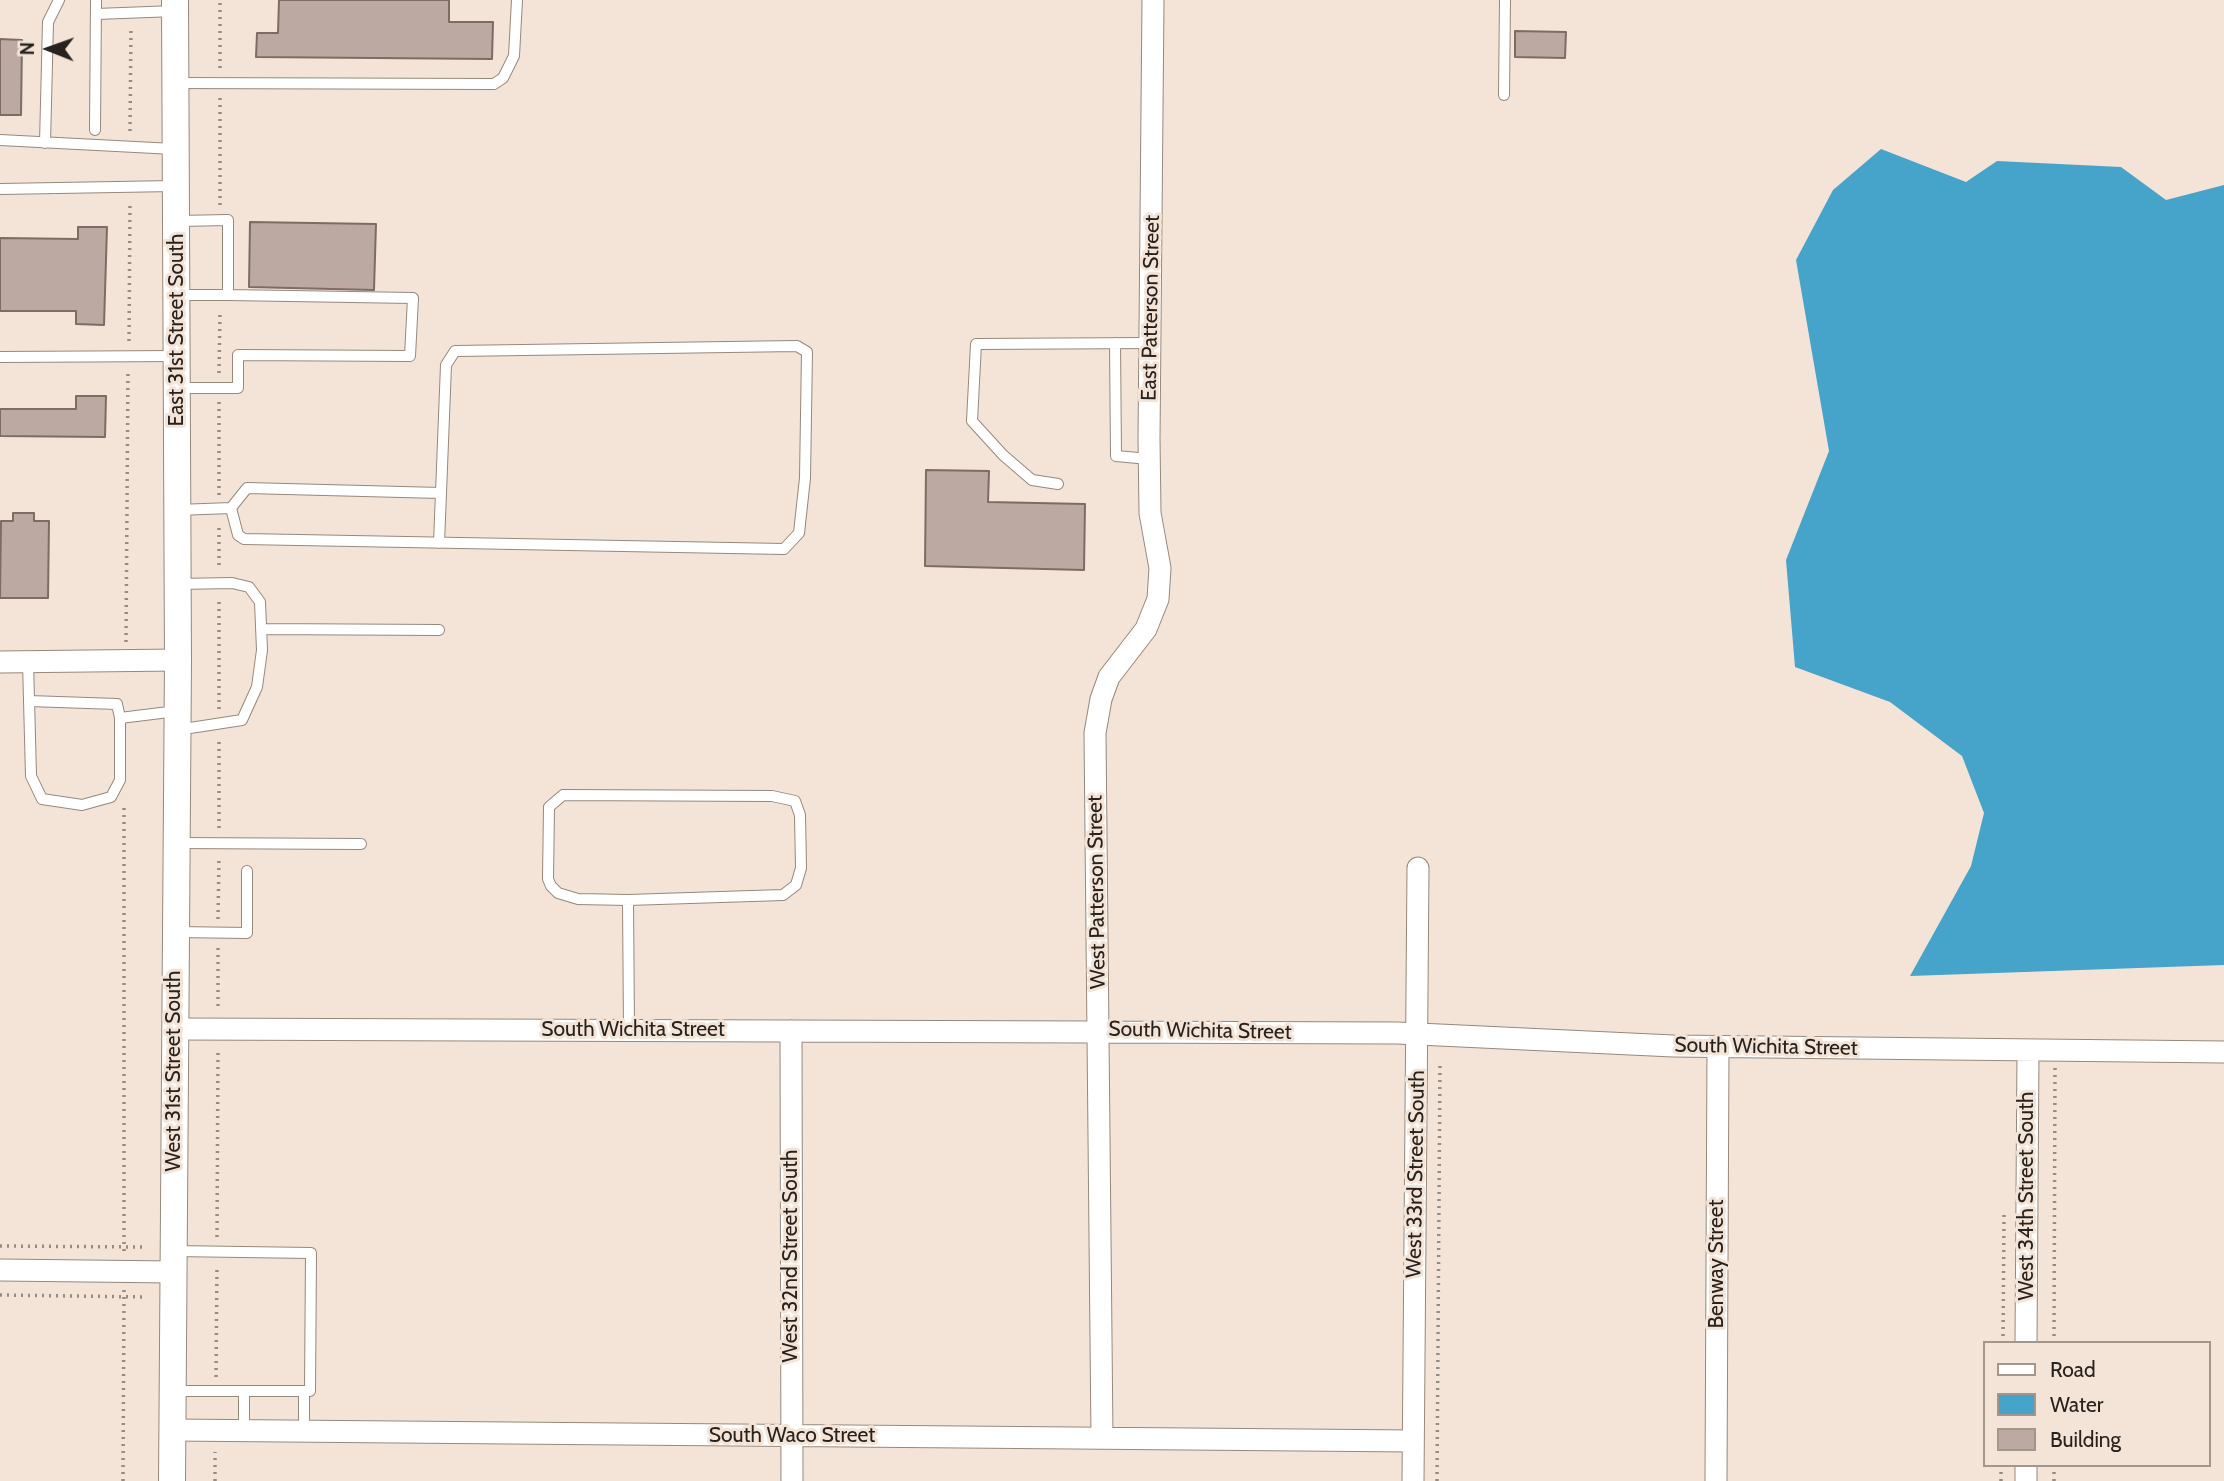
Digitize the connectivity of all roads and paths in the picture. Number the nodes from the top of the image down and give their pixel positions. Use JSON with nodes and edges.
{"nodes":[{"id":1,"x":59,"y":0,"type":"edge"},
{"id":2,"x":96,"y":0,"type":"edge"},
{"id":3,"x":517,"y":0,"type":"edge"},
{"id":4,"x":1153,"y":0,"type":"edge"},
{"id":5,"x":1505,"y":0,"type":"edge"},
{"id":6,"x":175,"y":5,"type":"edge"},
{"id":7,"x":96,"y":14,"type":"junction"},
{"id":8,"x":176,"y":83,"type":"junction"},
{"id":9,"x":1504,"y":95,"type":"dead end"},
{"id":10,"x":95,"y":130,"type":"dead end"},
{"id":11,"x":0,"y":140,"type":"edge"},
{"id":12,"x":45,"y":143,"type":"junction"},
{"id":13,"x":177,"y":149,"type":"junction"},
{"id":14,"x":177,"y":186,"type":"junction"},
{"id":15,"x":0,"y":189,"type":"edge"},
{"id":16,"x":177,"y":221,"type":"junction"},
{"id":17,"x":177,"y":295,"type":"junction"},
{"id":18,"x":228,"y":295,"type":"junction"},
{"id":19,"x":1115,"y":343,"type":"junction"},
{"id":20,"x":1151,"y":344,"type":"junction"},
{"id":21,"x":177,"y":356,"type":"junction"},
{"id":22,"x":0,"y":357,"type":"edge"},
{"id":23,"x":177,"y":388,"type":"junction"},
{"id":24,"x":1149,"y":458,"type":"junction"},
{"id":25,"x":1058,"y":484,"type":"dead end"},
{"id":26,"x":441,"y":493,"type":"junction"},
{"id":27,"x":231,"y":508,"type":"junction"},
{"id":28,"x":177,"y":510,"type":"junction"},
{"id":29,"x":439,"y":543,"type":"junction"},
{"id":30,"x":177,"y":584,"type":"junction"},
{"id":31,"x":1154,"y":615,"type":"joint"},
{"id":32,"x":261,"y":629,"type":"junction"},
{"id":33,"x":439,"y":630,"type":"dead end"},
{"id":34,"x":178,"y":660,"type":"junction"},
{"id":35,"x":0,"y":662,"type":"edge"},
{"id":36,"x":28,"y":662,"type":"junction"},
{"id":37,"x":29,"y":701,"type":"junction"},
{"id":38,"x":120,"y":718,"type":"junction"},
{"id":39,"x":177,"y":721,"type":"junction"},
{"id":40,"x":176,"y":843,"type":"junction"},
{"id":41,"x":361,"y":844,"type":"dead end"},
{"id":42,"x":1418,"y":867,"type":"dead end"},
{"id":43,"x":247,"y":871,"type":"dead end"},
{"id":44,"x":628,"y":900,"type":"junction"},
{"id":45,"x":176,"y":932,"type":"junction"},
{"id":46,"x":175,"y":1029,"type":"junction"},
{"id":47,"x":629,"y":1030,"type":"junction"},
{"id":48,"x":1099,"y":1030,"type":"junction"},
{"id":49,"x":791,"y":1031,"type":"junction"},
{"id":50,"x":1417,"y":1034,"type":"junction"},
{"id":51,"x":1718,"y":1047,"type":"junction"},
{"id":52,"x":2028,"y":1050,"type":"junction"},
{"id":53,"x":2224,"y":1052,"type":"edge"},
{"id":54,"x":1440,"y":1063,"type":"dead end"},
{"id":55,"x":2055,"y":1066,"type":"dead end"},
{"id":56,"x":0,"y":1246,"type":"edge"},
{"id":57,"x":143,"y":1247,"type":"dead end"},
{"id":58,"x":173,"y":1262,"type":"junction"},
{"id":59,"x":0,"y":1270,"type":"edge"},
{"id":60,"x":0,"y":1294,"type":"edge"},
{"id":61,"x":146,"y":1297,"type":"dead end"},
{"id":62,"x":2026,"y":1341,"type":"edge"},
{"id":63,"x":2054,"y":1341,"type":"edge"},
{"id":64,"x":172,"y":1391,"type":"junction"},
{"id":65,"x":244,"y":1391,"type":"junction"},
{"id":66,"x":304,"y":1391,"type":"junction"},
{"id":67,"x":172,"y":1430,"type":"junction"},
{"id":68,"x":244,"y":1431,"type":"junction"},
{"id":69,"x":304,"y":1432,"type":"junction"},
{"id":70,"x":792,"y":1436,"type":"junction"},
{"id":71,"x":1101,"y":1438,"type":"junction"},
{"id":72,"x":1413,"y":1441,"type":"junction"},
{"id":73,"x":172,"y":1481,"type":"edge"},
{"id":74,"x":792,"y":1481,"type":"edge"},
{"id":75,"x":1412,"y":1481,"type":"edge"},
{"id":76,"x":1437,"y":1481,"type":"edge"},
{"id":77,"x":1716,"y":1481,"type":"edge"}],
"edges":[{"from":1,"to":12,"type":"lane"},
{"from":2,"to":7,"type":"lane"},
{"from":3,"to":8,"type":"lane"},
{"from":4,"to":20,"type":"street","name":"East Patterson Street"},
{"from":5,"to":9,"type":"lane"},
{"from":6,"to":7,"type":"lane"},
{"from":6,"to":8,"type":"street","name":"East 31st Street South"},
{"from":7,"to":10,"type":"lane"},
{"from":8,"to":13,"type":"street","name":"East 31st Street South"},
{"from":11,"to":12,"type":"lane"},
{"from":12,"to":13,"type":"lane"},
{"from":13,"to":14,"type":"street","name":"East 31st Street South"},
{"from":14,"to":15,"type":"lane"},
{"from":14,"to":16,"type":"street","name":"East 31st Street South"},
{"from":16,"to":17,"type":"street","name":"East 31st Street South"},
{"from":16,"to":18,"type":"lane"},
{"from":17,"to":18,"type":"lane"},
{"from":17,"to":21,"type":"street","name":"East 31st Street South"},
{"from":18,"to":23,"type":"lane"},
{"from":19,"to":20,"type":"lane"},
{"from":19,"to":24,"type":"lane"},
{"from":19,"to":25,"type":"lane"},
{"from":20,"to":24,"type":"street","name":"East Patterson Street"},
{"from":21,"to":22,"type":"lane"},
{"from":21,"to":23,"type":"street","name":"East 31st Street South"},
{"from":23,"to":28,"type":"street","name":"East 31st Street South"},
{"from":24,"to":31,"type":"street","name":"East Patterson Street"},
{"from":26,"to":27,"type":"lane"},
{"from":26,"to":29,"type":"lane"},
{"from":26,"to":29,"type":"lane"},
{"from":27,"to":28,"type":"lane"},
{"from":27,"to":29,"type":"lane"},
{"from":28,"to":30,"type":"street","name":"East 31st Street South"},
{"from":30,"to":32,"type":"lane"},
{"from":30,"to":34,"type":"street","name":"East 31st Street South"},
{"from":31,"to":48,"type":"street","name":"West Patterson Street"},
{"from":32,"to":33,"type":"lane"},
{"from":32,"to":39,"type":"lane"},
{"from":34,"to":36,"type":"street"},
{"from":34,"to":39,"type":"street","name":"West 31st Street South"},
{"from":35,"to":36,"type":"street"},
{"from":36,"to":37,"type":"lane"},
{"from":37,"to":38,"type":"lane"},
{"from":37,"to":38,"type":"lane"},
{"from":38,"to":39,"type":"lane"},
{"from":39,"to":40,"type":"street","name":"West 31st Street South"},
{"from":40,"to":41,"type":"lane"},
{"from":40,"to":45,"type":"street","name":"West 31st Street South"},
{"from":42,"to":50,"type":"street","name":"West 33rd Street South"},
{"from":43,"to":45,"type":"lane"},
{"from":44,"to":44,"type":"lane"},
{"from":44,"to":47,"type":"lane"},
{"from":45,"to":46,"type":"street","name":"West 31st Street South"},
{"from":46,"to":47,"type":"street","name":"South Wichita Street"},
{"from":46,"to":58,"type":"street","name":"West 31st Street South"},
{"from":47,"to":49,"type":"street","name":"South Wichita Street"},
{"from":48,"to":49,"type":"street","name":"South Wichita Street"},
{"from":48,"to":50,"type":"street","name":"South Wichita Street"},
{"from":48,"to":71,"type":"street","name":"West Patterson Street"},
{"from":49,"to":70,"type":"street","name":"West 32nd Street South"},
{"from":50,"to":51,"type":"street","name":"South Wichita Street"},
{"from":50,"to":72,"type":"street","name":"West 33rd Street South"},
{"from":51,"to":52,"type":"street","name":"South Wichita Street"},
{"from":51,"to":77,"type":"street","name":"Benway Street"},
{"from":52,"to":53,"type":"street","name":"South Wichita Street"},
{"from":52,"to":62,"type":"street","name":"West 34th Street South"},
{"from":54,"to":76,"type":"path"},
{"from":55,"to":63,"type":"path"},
{"from":56,"to":57,"type":"path"},
{"from":58,"to":59,"type":"street"},
{"from":58,"to":64,"type":"street","name":"West 31st Street South"},
{"from":58,"to":66,"type":"lane"},
{"from":60,"to":61,"type":"path"},
{"from":64,"to":65,"type":"lane"},
{"from":64,"to":67,"type":"street","name":"West 31st Street South"},
{"from":65,"to":66,"type":"lane"},
{"from":65,"to":68,"type":"lane"},
{"from":66,"to":69,"type":"lane"},
{"from":67,"to":68,"type":"street","name":"South Waco Street"},
{"from":67,"to":73,"type":"street","name":"West 31st Street South"},
{"from":68,"to":69,"type":"street","name":"South Waco Street"},
{"from":69,"to":70,"type":"street","name":"South Waco Street"},
{"from":70,"to":71,"type":"street","name":"South Waco Street"},
{"from":70,"to":74,"type":"street","name":"West 32nd Street South"},
{"from":71,"to":72,"type":"street","name":"South Waco Street"},
{"from":72,"to":75,"type":"street","name":"West 33rd Street South"}]}
